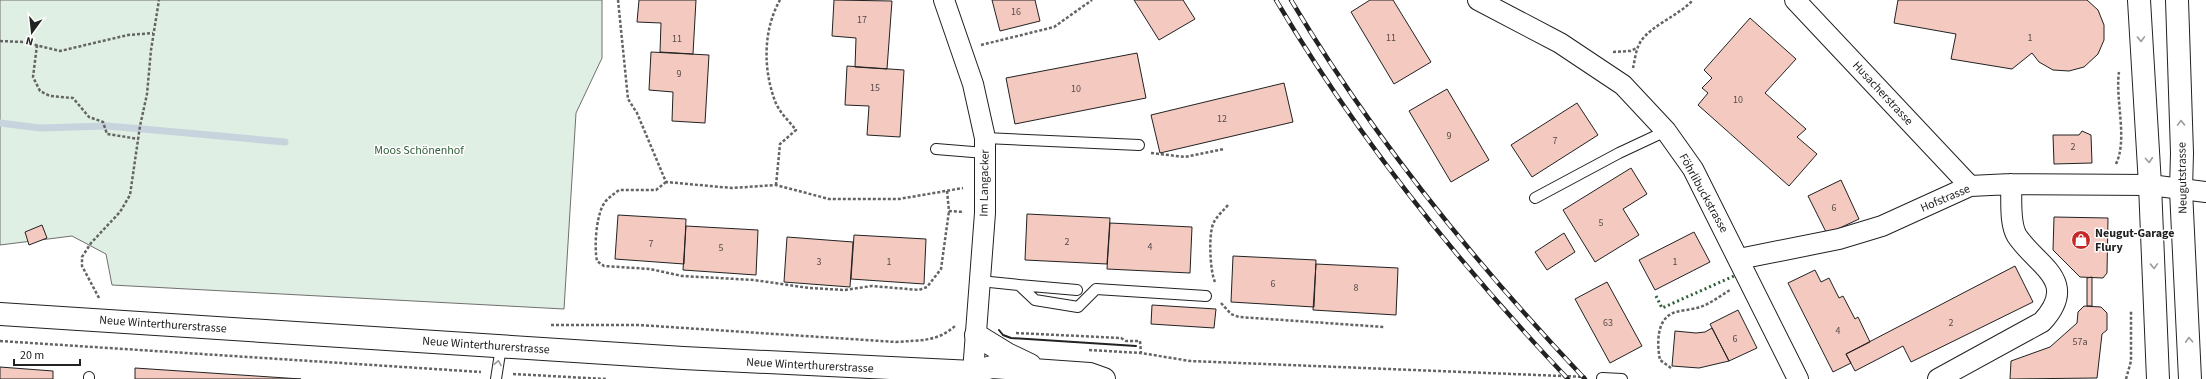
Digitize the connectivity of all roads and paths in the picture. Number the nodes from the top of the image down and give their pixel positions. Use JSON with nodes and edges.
{"nodes":[{"id":1,"x":159,"y":0,"type":"edge"},
{"id":2,"x":618,"y":0,"type":"edge"},
{"id":3,"x":780,"y":0,"type":"edge"},
{"id":4,"x":944,"y":0,"type":"edge"},
{"id":5,"x":1092,"y":0,"type":"edge"},
{"id":6,"x":1478,"y":0,"type":"edge"},
{"id":7,"x":1692,"y":0,"type":"edge"},
{"id":8,"x":1795,"y":0,"type":"edge"},
{"id":9,"x":2139,"y":0,"type":"edge"},
{"id":10,"x":2177,"y":0,"type":"edge"},
{"id":11,"x":153,"y":33,"type":"junction"},
{"id":12,"x":0,"y":41,"type":"edge"},
{"id":13,"x":37,"y":45,"type":"junction"},
{"id":14,"x":1638,"y":48,"type":"junction"},
{"id":15,"x":962,"y":51,"type":"junction"},
{"id":16,"x":1607,"y":51,"type":"dead end"},
{"id":17,"x":1632,"y":73,"type":"dead end"},
{"id":18,"x":1666,"y":131,"type":"junction"},
{"id":19,"x":139,"y":139,"type":"junction"},
{"id":20,"x":985,"y":145,"type":"junction"},
{"id":21,"x":1139,"y":145,"type":"joint"},
{"id":22,"x":936,"y":149,"type":"dead end"},
{"id":23,"x":1224,"y":149,"type":"dead end"},
{"id":24,"x":666,"y":182,"type":"junction"},
{"id":25,"x":985,"y":183,"type":"junction"},
{"id":26,"x":2011,"y":184,"type":"junction"},
{"id":27,"x":776,"y":185,"type":"junction"},
{"id":28,"x":1970,"y":186,"type":"junction"},
{"id":29,"x":2150,"y":186,"type":"junction"},
{"id":30,"x":2181,"y":190,"type":"junction"},
{"id":31,"x":947,"y":191,"type":"junction"},
{"id":32,"x":2206,"y":192,"type":"edge"},
{"id":33,"x":1535,"y":198,"type":"dead end"},
{"id":34,"x":1228,"y":205,"type":"dead end"},
{"id":35,"x":949,"y":211,"type":"junction"},
{"id":36,"x":984,"y":213,"type":"junction"},
{"id":37,"x":1211,"y":258,"type":"dead end"},
{"id":38,"x":1739,"y":259,"type":"junction"},
{"id":39,"x":1750,"y":280,"type":"junction"},
{"id":40,"x":980,"y":281,"type":"junction"},
{"id":41,"x":1019,"y":285,"type":"junction"},
{"id":42,"x":1077,"y":290,"type":"dead end"},
{"id":43,"x":1206,"y":296,"type":"dead end"},
{"id":44,"x":92,"y":298,"type":"dead end"},
{"id":45,"x":100,"y":299,"type":"junction"},
{"id":46,"x":1220,"y":302,"type":"dead end"},
{"id":47,"x":2131,"y":304,"type":"dead end"},
{"id":48,"x":0,"y":314,"type":"edge"},
{"id":49,"x":111,"y":321,"type":"junction"},
{"id":50,"x":544,"y":325,"type":"dead end"},
{"id":51,"x":1384,"y":326,"type":"dead end"},
{"id":52,"x":976,"y":330,"type":"junction"},
{"id":53,"x":1010,"y":332,"type":"dead end"},
{"id":54,"x":0,"y":341,"type":"edge"},
{"id":55,"x":501,"y":346,"type":"junction"},
{"id":56,"x":1088,"y":350,"type":"dead end"},
{"id":57,"x":1141,"y":353,"type":"junction"},
{"id":58,"x":1671,"y":368,"type":"dead end"},
{"id":59,"x":2158,"y":369,"type":"edge"},
{"id":60,"x":1040,"y":370,"type":"junction"},
{"id":61,"x":496,"y":376,"type":"edge"},
{"id":62,"x":976,"y":376,"type":"edge"},
{"id":63,"x":1602,"y":378,"type":"joint"},
{"id":64,"x":606,"y":379,"type":"edge"},
{"id":65,"x":1104,"y":379,"type":"edge"},
{"id":66,"x":1622,"y":379,"type":"edge"},
{"id":67,"x":1798,"y":379,"type":"edge"},
{"id":68,"x":1938,"y":379,"type":"edge"},
{"id":69,"x":2126,"y":379,"type":"edge"},
{"id":70,"x":2146,"y":379,"type":"edge"},
{"id":71,"x":2190,"y":379,"type":"edge"}],
"edges":[{"from":1,"to":11,"type":"path"},
{"from":2,"to":24,"type":"path"},
{"from":3,"to":27,"type":"path"},
{"from":4,"to":15,"type":"street","name":"Im Langacker"},
{"from":5,"to":15,"type":"path"},
{"from":6,"to":18,"type":"street","name":"Föhrlibuckstrasse"},
{"from":7,"to":14,"type":"path"},
{"from":8,"to":28,"type":"street","name":"Husacherstrasse"},
{"from":9,"to":29,"type":"main road","one_way":true},
{"from":30,"to":10,"type":"main road","name":"Neugutstrasse","one_way":true},
{"from":11,"to":13,"type":"path"},
{"from":11,"to":19,"type":"path"},
{"from":12,"to":13,"type":"path"},
{"from":13,"to":19,"type":"path"},
{"from":14,"to":16,"type":"path"},
{"from":14,"to":17,"type":"path"},
{"from":15,"to":20,"type":"street","name":"Im Langacker"},
{"from":18,"to":33,"type":"lane"},
{"from":18,"to":38,"type":"street","name":"Föhrlibuckstrasse"},
{"from":19,"to":45,"type":"path"},
{"from":20,"to":21,"type":"lane"},
{"from":20,"to":22,"type":"lane"},
{"from":20,"to":25,"type":"street","name":"Im Langacker"},
{"from":21,"to":23,"type":"path"},
{"from":24,"to":27,"type":"path"},
{"from":24,"to":35,"type":"path"},
{"from":25,"to":31,"type":"path"},
{"from":25,"to":36,"type":"street","name":"Im Langacker"},
{"from":26,"to":28,"type":"street","name":"Hofstrasse"},
{"from":26,"to":29,"type":"street","name":"Hofstrasse"},
{"from":26,"to":68,"type":"street"},
{"from":27,"to":31,"type":"path"},
{"from":28,"to":38,"type":"street","name":"Hofstrasse"},
{"from":29,"to":30,"type":"street","name":"Hofstrasse"},
{"from":29,"to":59,"type":"main road","one_way":true},
{"from":30,"to":32,"type":"street","name":"Hofstrasse"},
{"from":71,"to":30,"type":"main road","name":"Neugutstrasse","one_way":true},
{"from":31,"to":35,"type":"path"},
{"from":34,"to":37,"type":"path"},
{"from":35,"to":36,"type":"path"},
{"from":36,"to":40,"type":"street","name":"Im Langacker"},
{"from":38,"to":39,"type":"street","name":"Föhrlibuckstrasse"},
{"from":39,"to":58,"type":"path"},
{"from":39,"to":67,"type":"street","name":"Föhrlibuckstrasse"},
{"from":40,"to":41,"type":"lane"},
{"from":40,"to":52,"type":"street","name":"Im Langacker"},
{"from":41,"to":42,"type":"lane"},
{"from":41,"to":43,"type":"lane"},
{"from":44,"to":45,"type":"path"},
{"from":45,"to":49,"type":"path"},
{"from":46,"to":51,"type":"path"},
{"from":47,"to":69,"type":"path"},
{"from":48,"to":49,"type":"main road","name":"Neue Winterthurerstrasse"},
{"from":49,"to":55,"type":"main road","name":"Neue Winterthurerstrasse"},
{"from":50,"to":52,"type":"path"},
{"from":52,"to":60,"type":"main road"},
{"from":52,"to":62,"type":"street","name":"Im Langacker"},
{"from":53,"to":57,"type":"path"},
{"from":54,"to":61,"type":"path"},
{"from":61,"to":55,"type":"lane","one_way":true},
{"from":55,"to":62,"type":"main road","name":"Neue Winterthurerstrasse"},
{"from":56,"to":57,"type":"path"},
{"from":57,"to":63,"type":"path"},
{"from":59,"to":70,"type":"main road"},
{"from":60,"to":62,"type":"main road","name":"Neue Winterthurerstrasse"},
{"from":60,"to":65,"type":"main road","name":"Neue Winterthurerstrasse"},
{"from":61,"to":64,"type":"path"},
{"from":63,"to":66,"type":"lane"}]}
